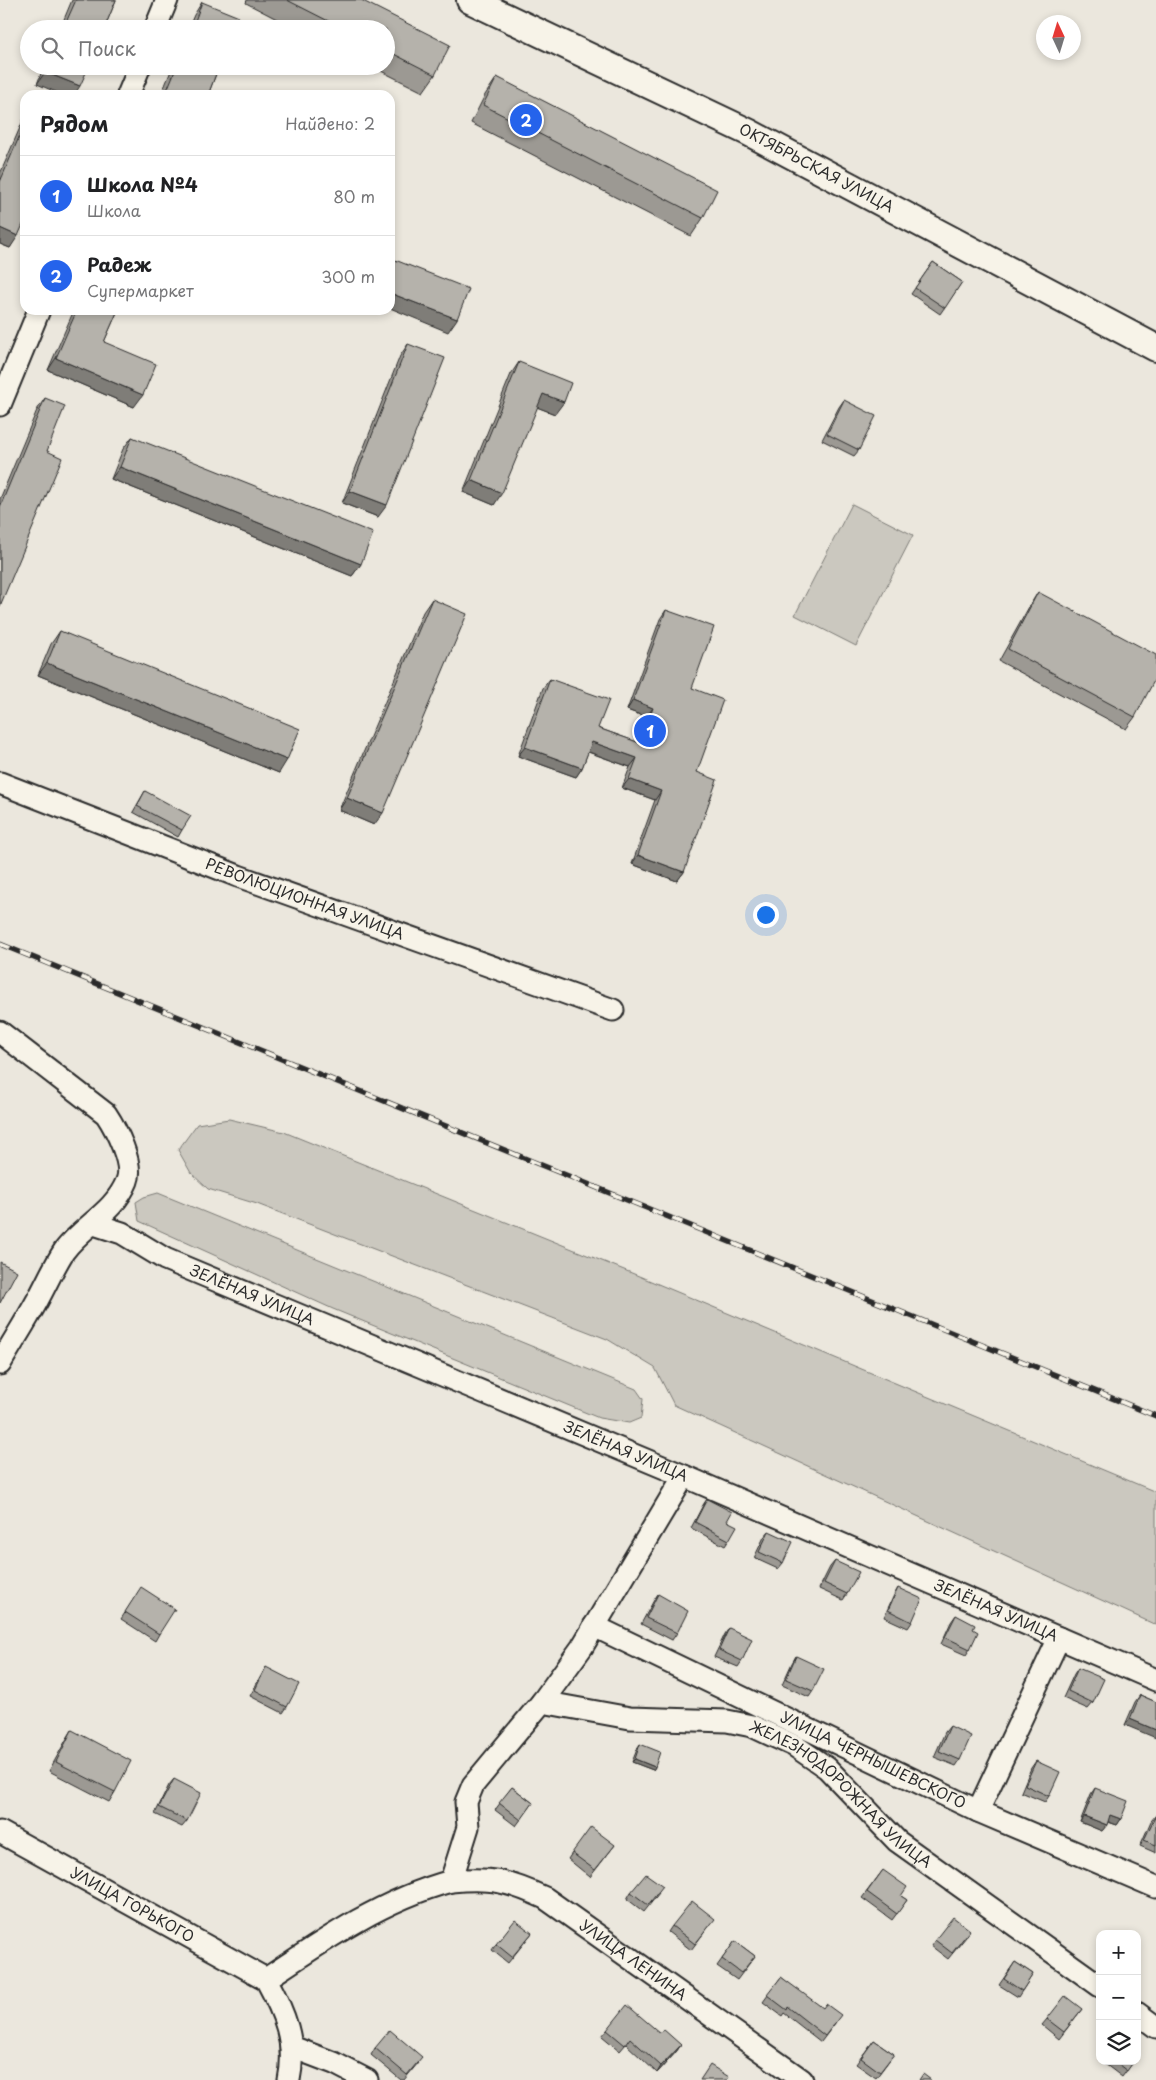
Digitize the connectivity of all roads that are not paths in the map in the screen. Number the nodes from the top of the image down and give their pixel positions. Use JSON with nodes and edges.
{"nodes":[{"id":1,"x":167,"y":0,"type":"edge"},
{"id":2,"x":470,"y":0,"type":"edge"},
{"id":3,"x":159,"y":20,"type":"edge"},
{"id":4,"x":136,"y":75,"type":"edge"},
{"id":5,"x":130,"y":90,"type":"edge"},
{"id":6,"x":37,"y":315,"type":"edge"},
{"id":7,"x":1156,"y":348,"type":"edge"},
{"id":8,"x":0,"y":405,"type":"edge"},
{"id":9,"x":0,"y":783,"type":"edge"},
{"id":10,"x":613,"y":1010,"type":"dead end"},
{"id":11,"x":0,"y":1032,"type":"edge"},
{"id":12,"x":94,"y":1224,"type":"junction"},
{"id":13,"x":0,"y":1364,"type":"edge"},
{"id":14,"x":684,"y":1476,"type":"junction"},
{"id":15,"x":594,"y":1626,"type":"junction"},
{"id":16,"x":1059,"y":1638,"type":"junction"},
{"id":17,"x":1156,"y":1680,"type":"edge"},
{"id":18,"x":542,"y":1702,"type":"junction"},
{"id":19,"x":978,"y":1811,"type":"junction"},
{"id":20,"x":0,"y":1832,"type":"edge"},
{"id":21,"x":451,"y":1881,"type":"junction"},
{"id":22,"x":1156,"y":1887,"type":"edge"},
{"id":23,"x":266,"y":1979,"type":"junction"},
{"id":24,"x":1096,"y":1983,"type":"edge"},
{"id":25,"x":1141,"y":2016,"type":"edge"},
{"id":26,"x":1156,"y":2027,"type":"edge"},
{"id":27,"x":292,"y":2047,"type":"junction"},
{"id":28,"x":289,"y":2080,"type":"edge"},
{"id":29,"x":367,"y":2080,"type":"edge"},
{"id":30,"x":802,"y":2080,"type":"edge"}],
"edges":[{"from":1,"to":3,"type":"street"},
{"from":2,"to":7,"type":"main road","name":"ОКТЯБРЬСКАЯ УЛИЦА"},
{"from":4,"to":5,"type":"street"},
{"from":6,"to":8,"type":"street"},
{"from":9,"to":10,"type":"street","name":"РЕВОЛЮЦИОННАЯ УЛИЦА"},
{"from":11,"to":12,"type":"street"},
{"from":12,"to":13,"type":"street"},
{"from":12,"to":14,"type":"street","name":"ЗЕЛЁНАЯ УЛИЦА"},
{"from":14,"to":15,"type":"street"},
{"from":14,"to":16,"type":"street","name":"ЗЕЛЁНАЯ УЛИЦА"},
{"from":15,"to":18,"type":"street"},
{"from":15,"to":19,"type":"street","name":"УЛИЦА ЧЕРНЫШЕВСКОГО"},
{"from":16,"to":17,"type":"street","name":"ЗЕЛЁНАЯ УЛИЦА"},
{"from":16,"to":19,"type":"street"},
{"from":18,"to":21,"type":"street"},
{"from":18,"to":24,"type":"street","name":"ЖЕЛЕЗНОДОРОЖНАЯ УЛИЦА"},
{"from":19,"to":22,"type":"street","name":"УЛИЦА ЧЕРНЫШЕВСКОГО"},
{"from":20,"to":23,"type":"street","name":"УЛИЦА ГОРЬКОГО"},
{"from":21,"to":23,"type":"street","name":"УЛИЦА ЛЕНИНА"},
{"from":21,"to":30,"type":"street","name":"УЛИЦА ЛЕНИНА"},
{"from":23,"to":27,"type":"street"},
{"from":25,"to":26,"type":"street"},
{"from":27,"to":28,"type":"street"},
{"from":27,"to":29,"type":"street"}]}
